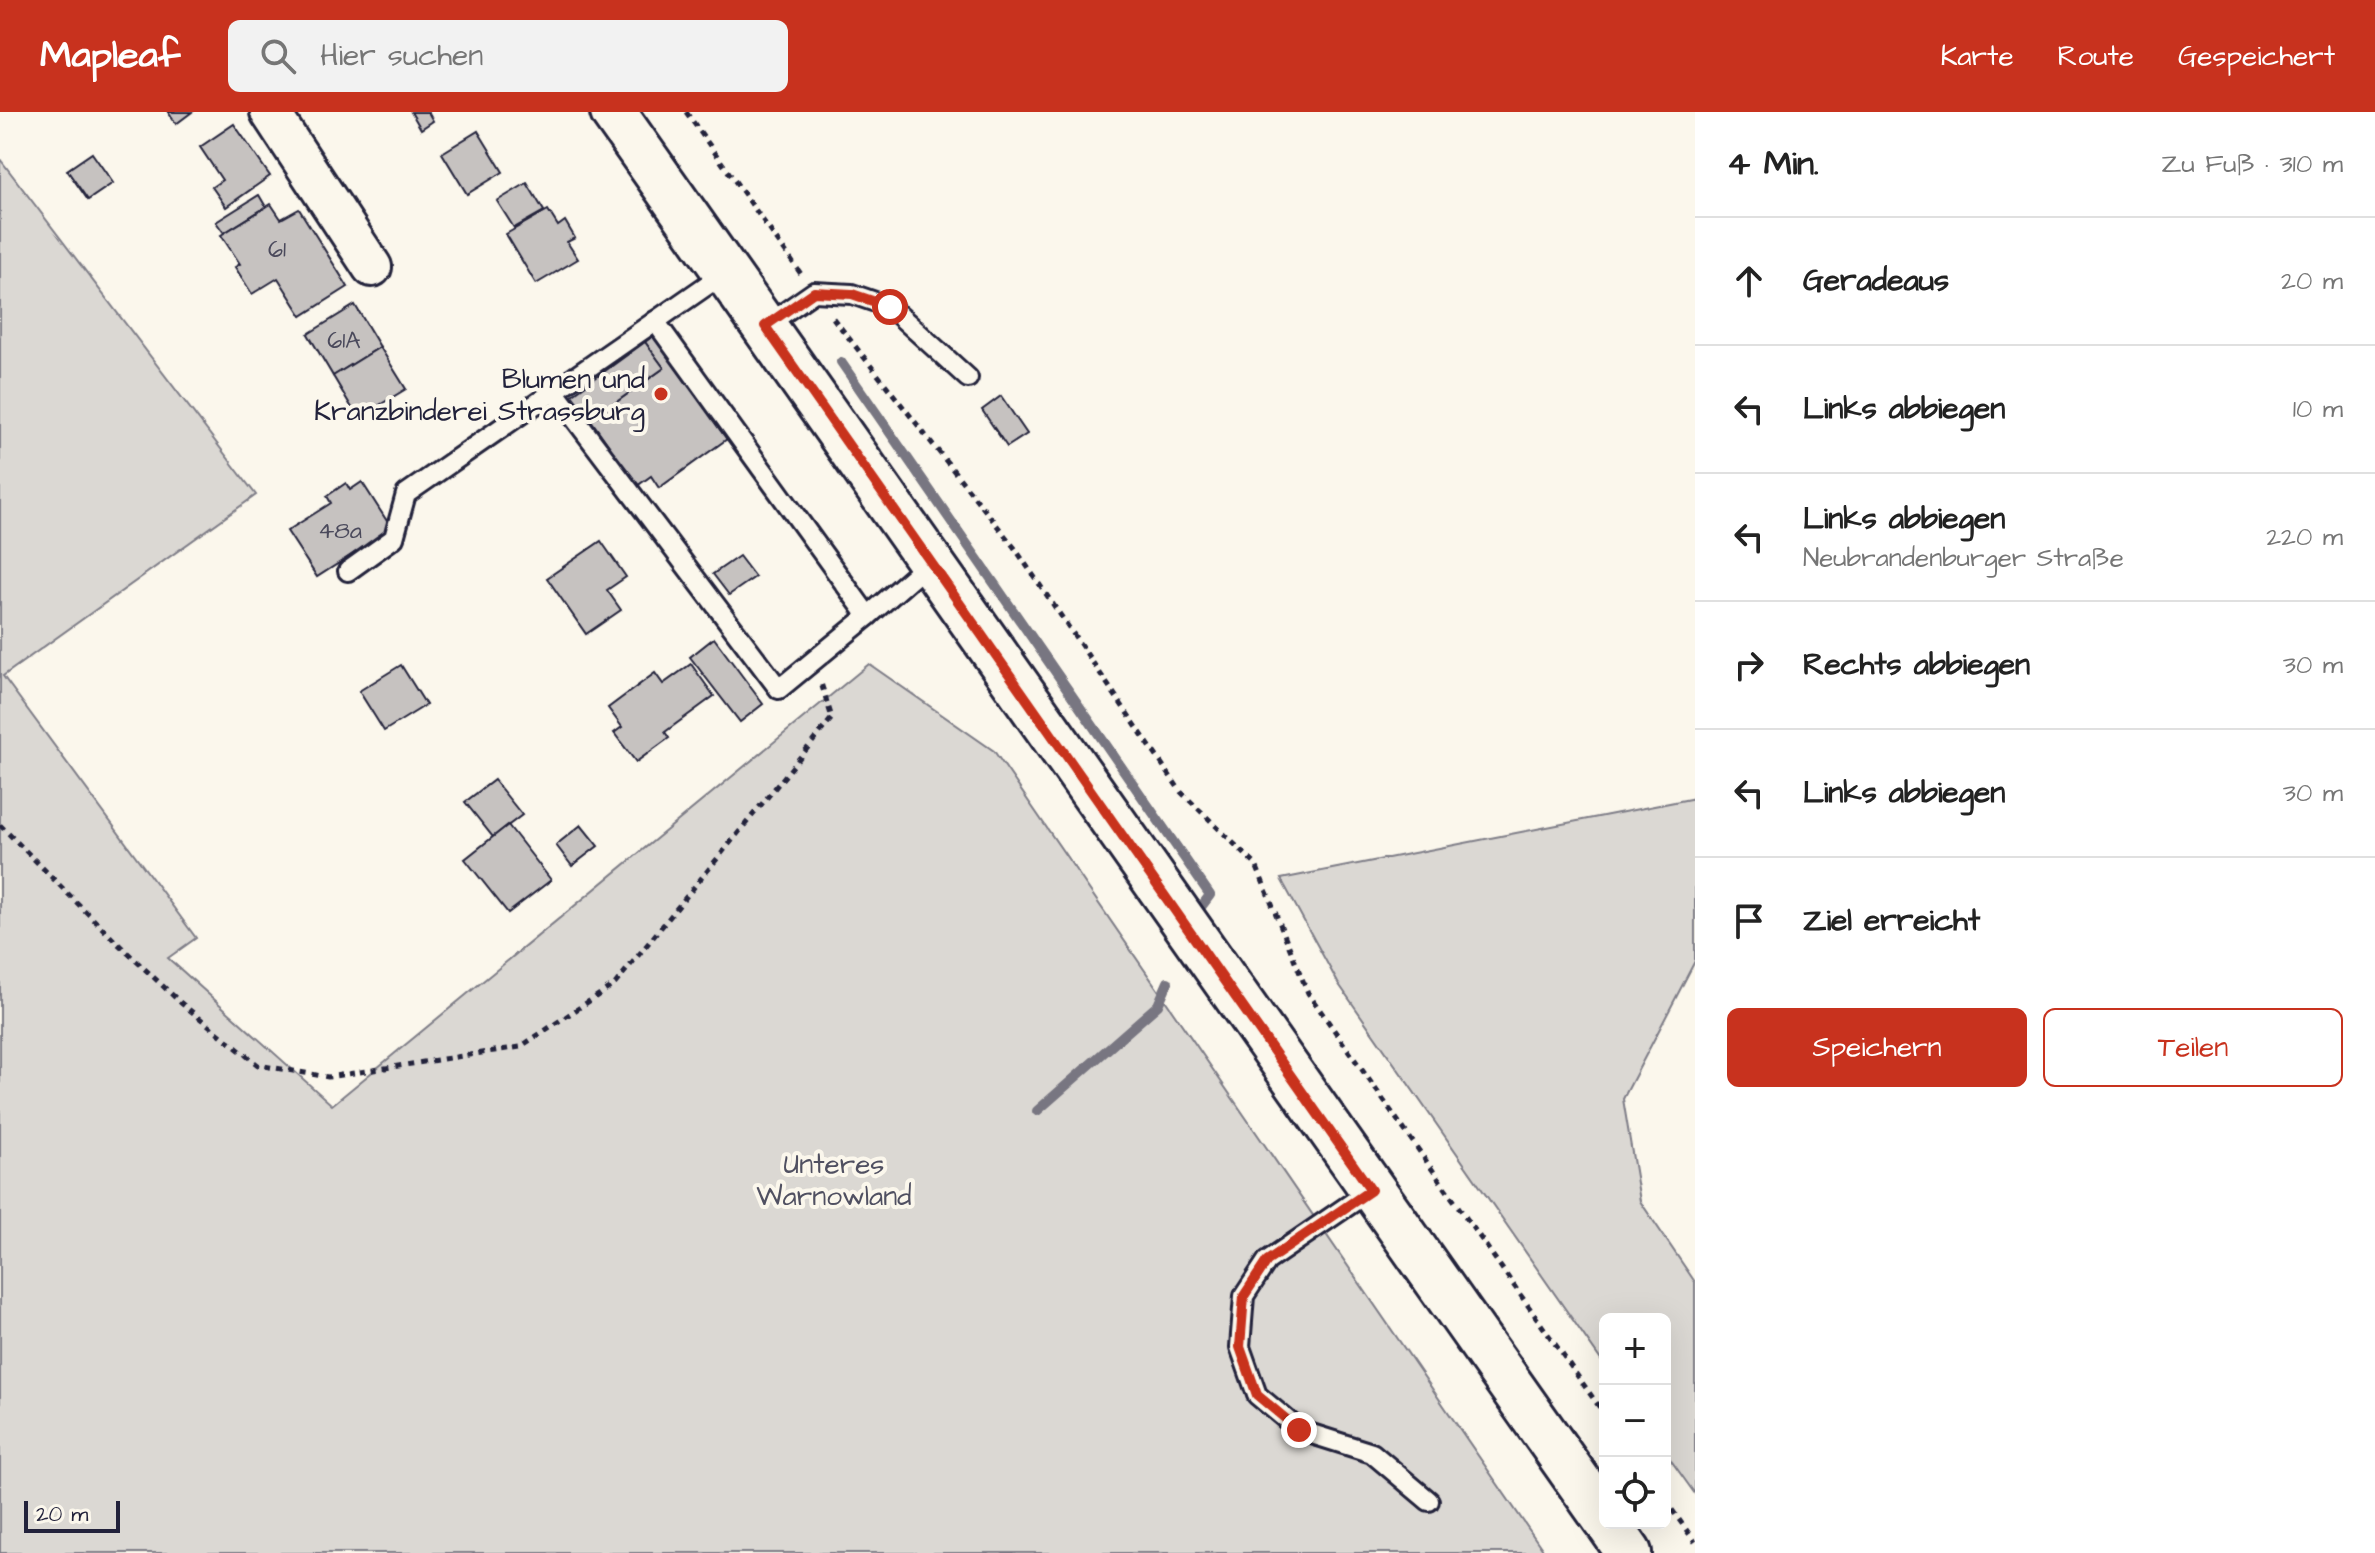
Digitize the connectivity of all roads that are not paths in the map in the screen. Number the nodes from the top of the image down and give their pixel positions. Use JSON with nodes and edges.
{"nodes":[{"id":1,"x":270,"y":112,"type":"edge"},
{"id":2,"x":613,"y":112,"type":"edge"},
{"id":3,"x":372,"y":267,"type":"dead end"},
{"id":4,"x":726,"y":272,"type":"junction"},
{"id":5,"x":655,"y":321,"type":"junction"},
{"id":6,"x":765,"y":326,"type":"junction"},
{"id":7,"x":968,"y":378,"type":"dead end"},
{"id":8,"x":554,"y":391,"type":"junction"},
{"id":9,"x":930,"y":562,"type":"junction"},
{"id":10,"x":348,"y":571,"type":"dead end"},
{"id":11,"x":868,"y":616,"type":"junction"},
{"id":12,"x":1371,"y":1190,"type":"junction"},
{"id":13,"x":1429,"y":1501,"type":"dead end"},
{"id":14,"x":1599,"y":1511,"type":"edge"},
{"id":15,"x":1612,"y":1529,"type":"edge"},
{"id":16,"x":1629,"y":1553,"type":"edge"}],
"edges":[{"from":1,"to":3,"type":"street"},
{"from":2,"to":4,"type":"main road"},
{"from":4,"to":5,"type":"lane"},
{"from":4,"to":6,"type":"main road"},
{"from":5,"to":8,"type":"lane"},
{"from":5,"to":11,"type":"lane"},
{"from":6,"to":7,"type":"lane"},
{"from":6,"to":9,"type":"main road"},
{"from":8,"to":10,"type":"lane"},
{"from":8,"to":11,"type":"lane"},
{"from":9,"to":11,"type":"lane"},
{"from":9,"to":12,"type":"main road"},
{"from":12,"to":13,"type":"lane"},
{"from":12,"to":14,"type":"main road"},
{"from":15,"to":16,"type":"main road"}]}
